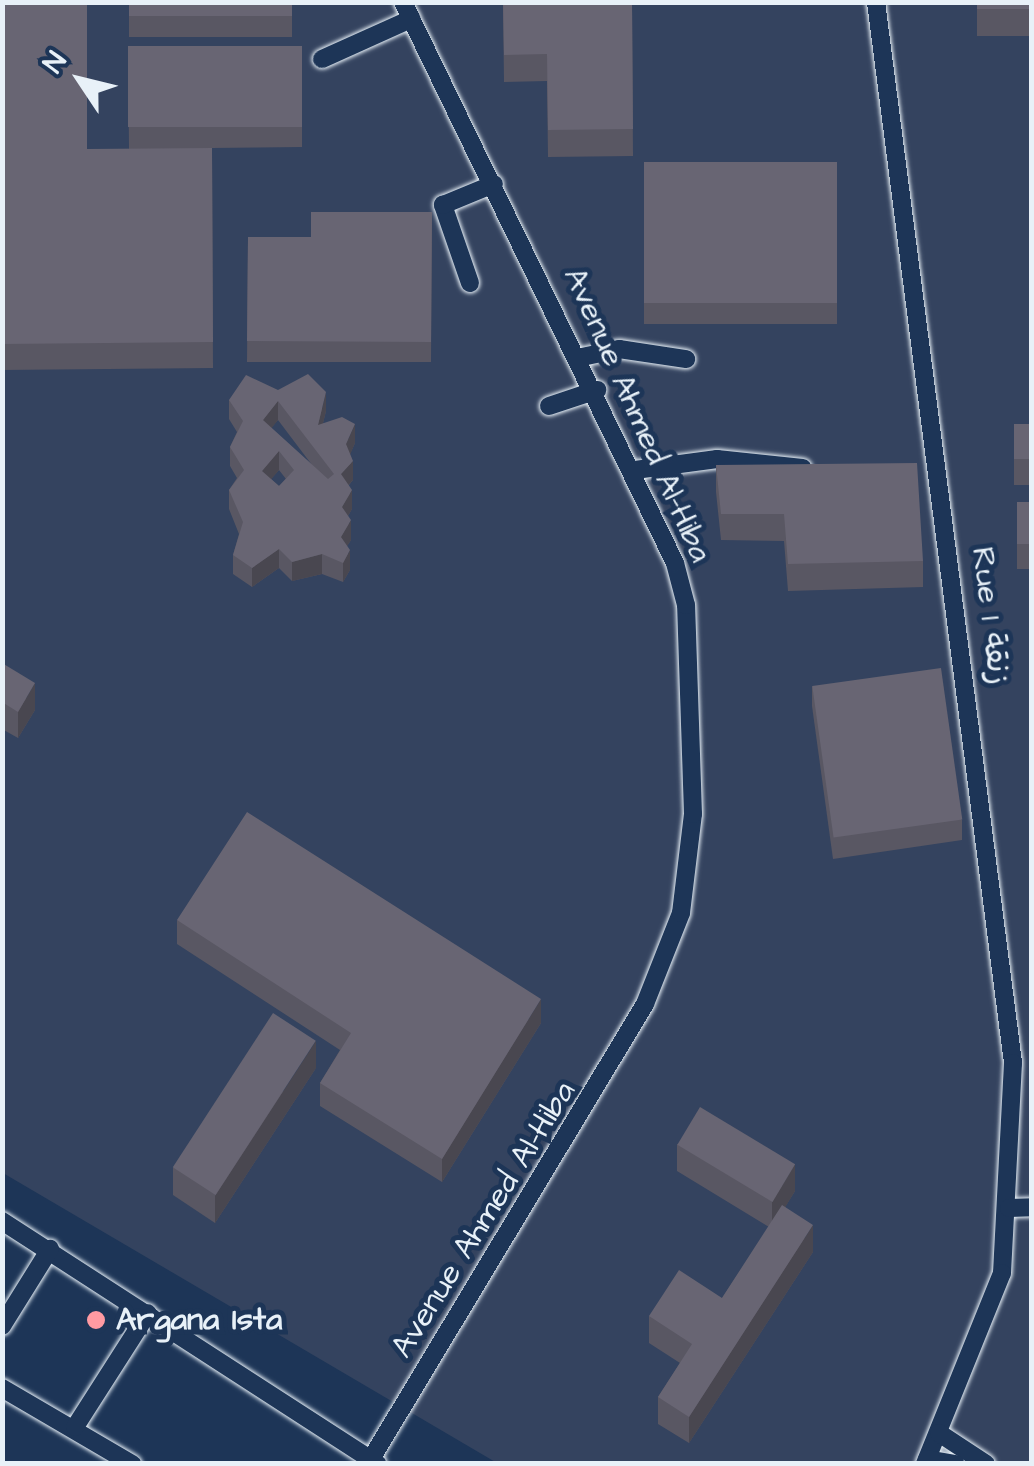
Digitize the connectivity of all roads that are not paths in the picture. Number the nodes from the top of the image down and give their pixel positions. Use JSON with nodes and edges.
{"nodes":[{"id":1,"x":876,"y":2,"type":"edge"},
{"id":2,"x":407,"y":11,"type":"edge"},
{"id":3,"x":322,"y":60,"type":"dead end"},
{"id":4,"x":494,"y":184,"type":"junction"},
{"id":5,"x":470,"y":283,"type":"dead end"},
{"id":6,"x":582,"y":358,"type":"junction"},
{"id":7,"x":686,"y":359,"type":"dead end"},
{"id":8,"x":598,"y":390,"type":"junction"},
{"id":9,"x":549,"y":406,"type":"dead end"},
{"id":10,"x":635,"y":470,"type":"junction"},
{"id":11,"x":831,"y":471,"type":"edge"},
{"id":12,"x":1032,"y":1207,"type":"edge"},
{"id":13,"x":1009,"y":1208,"type":"junction"},
{"id":14,"x":2,"y":1221,"type":"edge"},
{"id":15,"x":50,"y":1250,"type":"junction"},
{"id":16,"x":148,"y":1313,"type":"junction"},
{"id":17,"x":2,"y":1326,"type":"edge"},
{"id":18,"x":2,"y":1388,"type":"edge"},
{"id":19,"x":76,"y":1427,"type":"junction"},
{"id":20,"x":939,"y":1433,"type":"junction"},
{"id":21,"x":926,"y":1461,"type":"edge"},
{"id":22,"x":372,"y":1462,"type":"edge"},
{"id":23,"x":132,"y":1464,"type":"edge"},
{"id":24,"x":956,"y":1464,"type":"edge"},
{"id":25,"x":986,"y":1464,"type":"edge"}],
"edges":[{"from":1,"to":13,"type":"street","name":"Rue 1 زنقة"},
{"from":2,"to":3,"type":"street"},
{"from":2,"to":4,"type":"street","name":"Avenue Ahmed Al-Hiba"},
{"from":4,"to":5,"type":"street"},
{"from":4,"to":6,"type":"street","name":"Avenue Ahmed Al-Hiba"},
{"from":6,"to":7,"type":"street"},
{"from":6,"to":8,"type":"street","name":"Avenue Ahmed Al-Hiba"},
{"from":8,"to":9,"type":"street"},
{"from":8,"to":10,"type":"street","name":"Avenue Ahmed Al-Hiba"},
{"from":10,"to":11,"type":"street"},
{"from":10,"to":22,"type":"street","name":"Avenue Ahmed Al-Hiba"},
{"from":12,"to":13,"type":"street"},
{"from":13,"to":20,"type":"street","name":"Rue 1 زنقة"},
{"from":14,"to":15,"type":"street"},
{"from":15,"to":16,"type":"street"},
{"from":15,"to":17,"type":"street"},
{"from":16,"to":19,"type":"street"},
{"from":16,"to":22,"type":"street"},
{"from":18,"to":19,"type":"street"},
{"from":19,"to":23,"type":"street"},
{"from":20,"to":21,"type":"street","name":"Rue 1 زنقة"},
{"from":20,"to":25,"type":"street"},
{"from":21,"to":24,"type":"street"}]}
